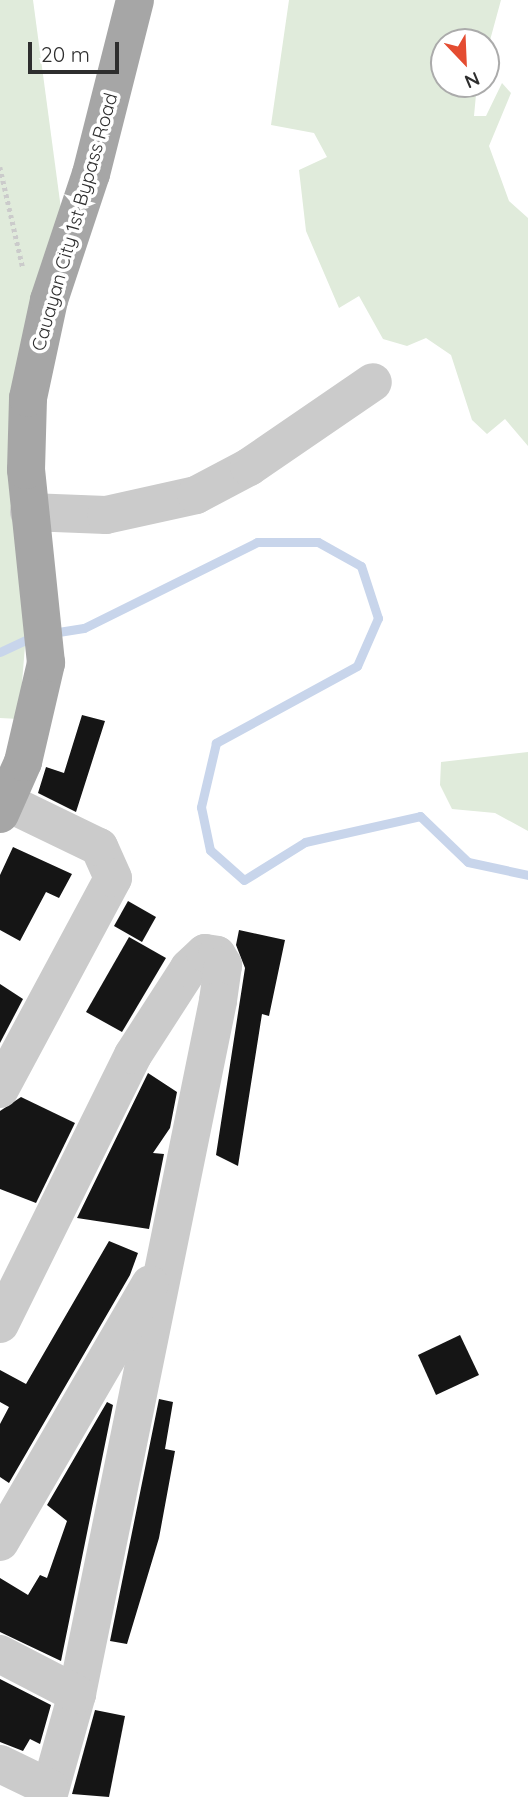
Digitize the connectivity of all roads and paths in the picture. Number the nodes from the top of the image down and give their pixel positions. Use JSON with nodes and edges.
{"nodes":[{"id":1,"x":135,"y":0,"type":"edge"},
{"id":2,"x":0,"y":167,"type":"edge"},
{"id":3,"x":49,"y":300,"type":"junction"},
{"id":4,"x":373,"y":382,"type":"dead end"},
{"id":5,"x":29,"y":512,"type":"junction"},
{"id":6,"x":3,"y":808,"type":"edge"},
{"id":7,"x":0,"y":1089,"type":"edge"},
{"id":8,"x":160,"y":1272,"type":"junction"},
{"id":9,"x":0,"y":1324,"type":"edge"},
{"id":10,"x":0,"y":1542,"type":"edge"},
{"id":11,"x":0,"y":1654,"type":"edge"},
{"id":12,"x":77,"y":1694,"type":"junction"},
{"id":13,"x":0,"y":1765,"type":"edge"},
{"id":14,"x":49,"y":1792,"type":"edge"}],
"edges":[{"from":1,"to":3,"type":"main road","name":"Cauayan City 1st Bypass Road"},
{"from":2,"to":3,"type":"path"},
{"from":3,"to":5,"type":"main road","name":"Cauayan City 1st Bypass Road"},
{"from":4,"to":5,"type":"street"},
{"from":5,"to":6,"type":"main road","name":"Cauayan City 1st Bypass Road"},
{"from":6,"to":7,"type":"street"},
{"from":8,"to":9,"type":"street"},
{"from":8,"to":10,"type":"street"},
{"from":8,"to":12,"type":"street"},
{"from":11,"to":12,"type":"street"},
{"from":12,"to":14,"type":"street"},
{"from":13,"to":14,"type":"street"}]}
